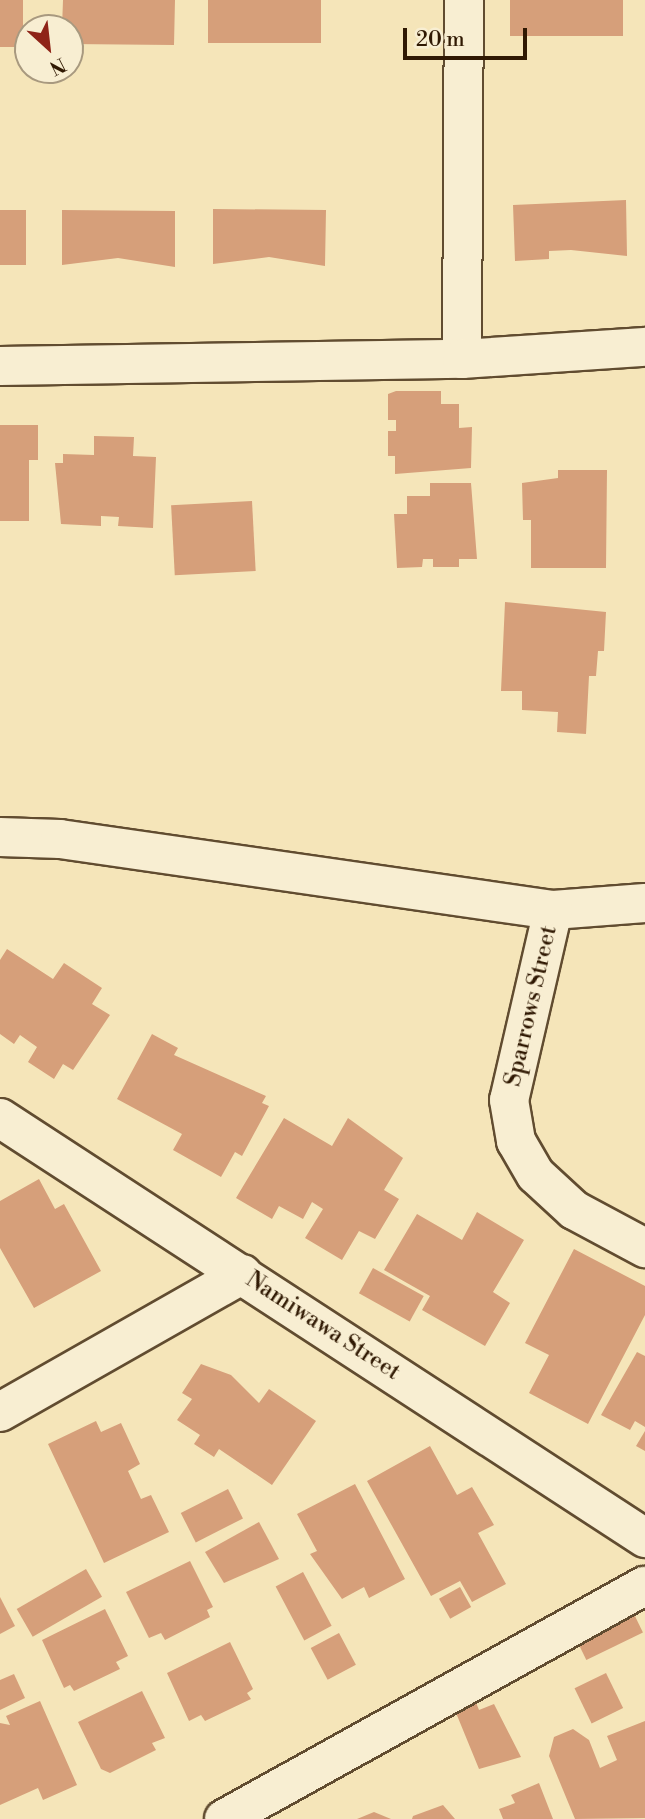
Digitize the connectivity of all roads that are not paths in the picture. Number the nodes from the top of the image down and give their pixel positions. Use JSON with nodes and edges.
{"nodes":[{"id":1,"x":464,"y":0,"type":"edge"},
{"id":2,"x":645,"y":347,"type":"edge"},
{"id":3,"x":462,"y":359,"type":"junction"},
{"id":4,"x":0,"y":366,"type":"edge"},
{"id":5,"x":0,"y":837,"type":"edge"},
{"id":6,"x":645,"y":903,"type":"edge"},
{"id":7,"x":553,"y":910,"type":"junction"},
{"id":8,"x":0,"y":1118,"type":"edge"},
{"id":9,"x":645,"y":1248,"type":"edge"},
{"id":10,"x":243,"y":1274,"type":"junction"},
{"id":11,"x":0,"y":1412,"type":"edge"},
{"id":12,"x":645,"y":1538,"type":"edge"},
{"id":13,"x":645,"y":1586,"type":"edge"},
{"id":14,"x":224,"y":1819,"type":"edge"}],
"edges":[{"from":1,"to":3,"type":"street"},
{"from":2,"to":3,"type":"street"},
{"from":3,"to":4,"type":"street"},
{"from":5,"to":7,"type":"street"},
{"from":6,"to":7,"type":"street"},
{"from":7,"to":9,"type":"street","name":"Sparrows Street"},
{"from":8,"to":10,"type":"street","name":"Namiwawa Street"},
{"from":10,"to":11,"type":"street"},
{"from":10,"to":12,"type":"street","name":"Namiwawa Street"},
{"from":13,"to":14,"type":"street"}]}
